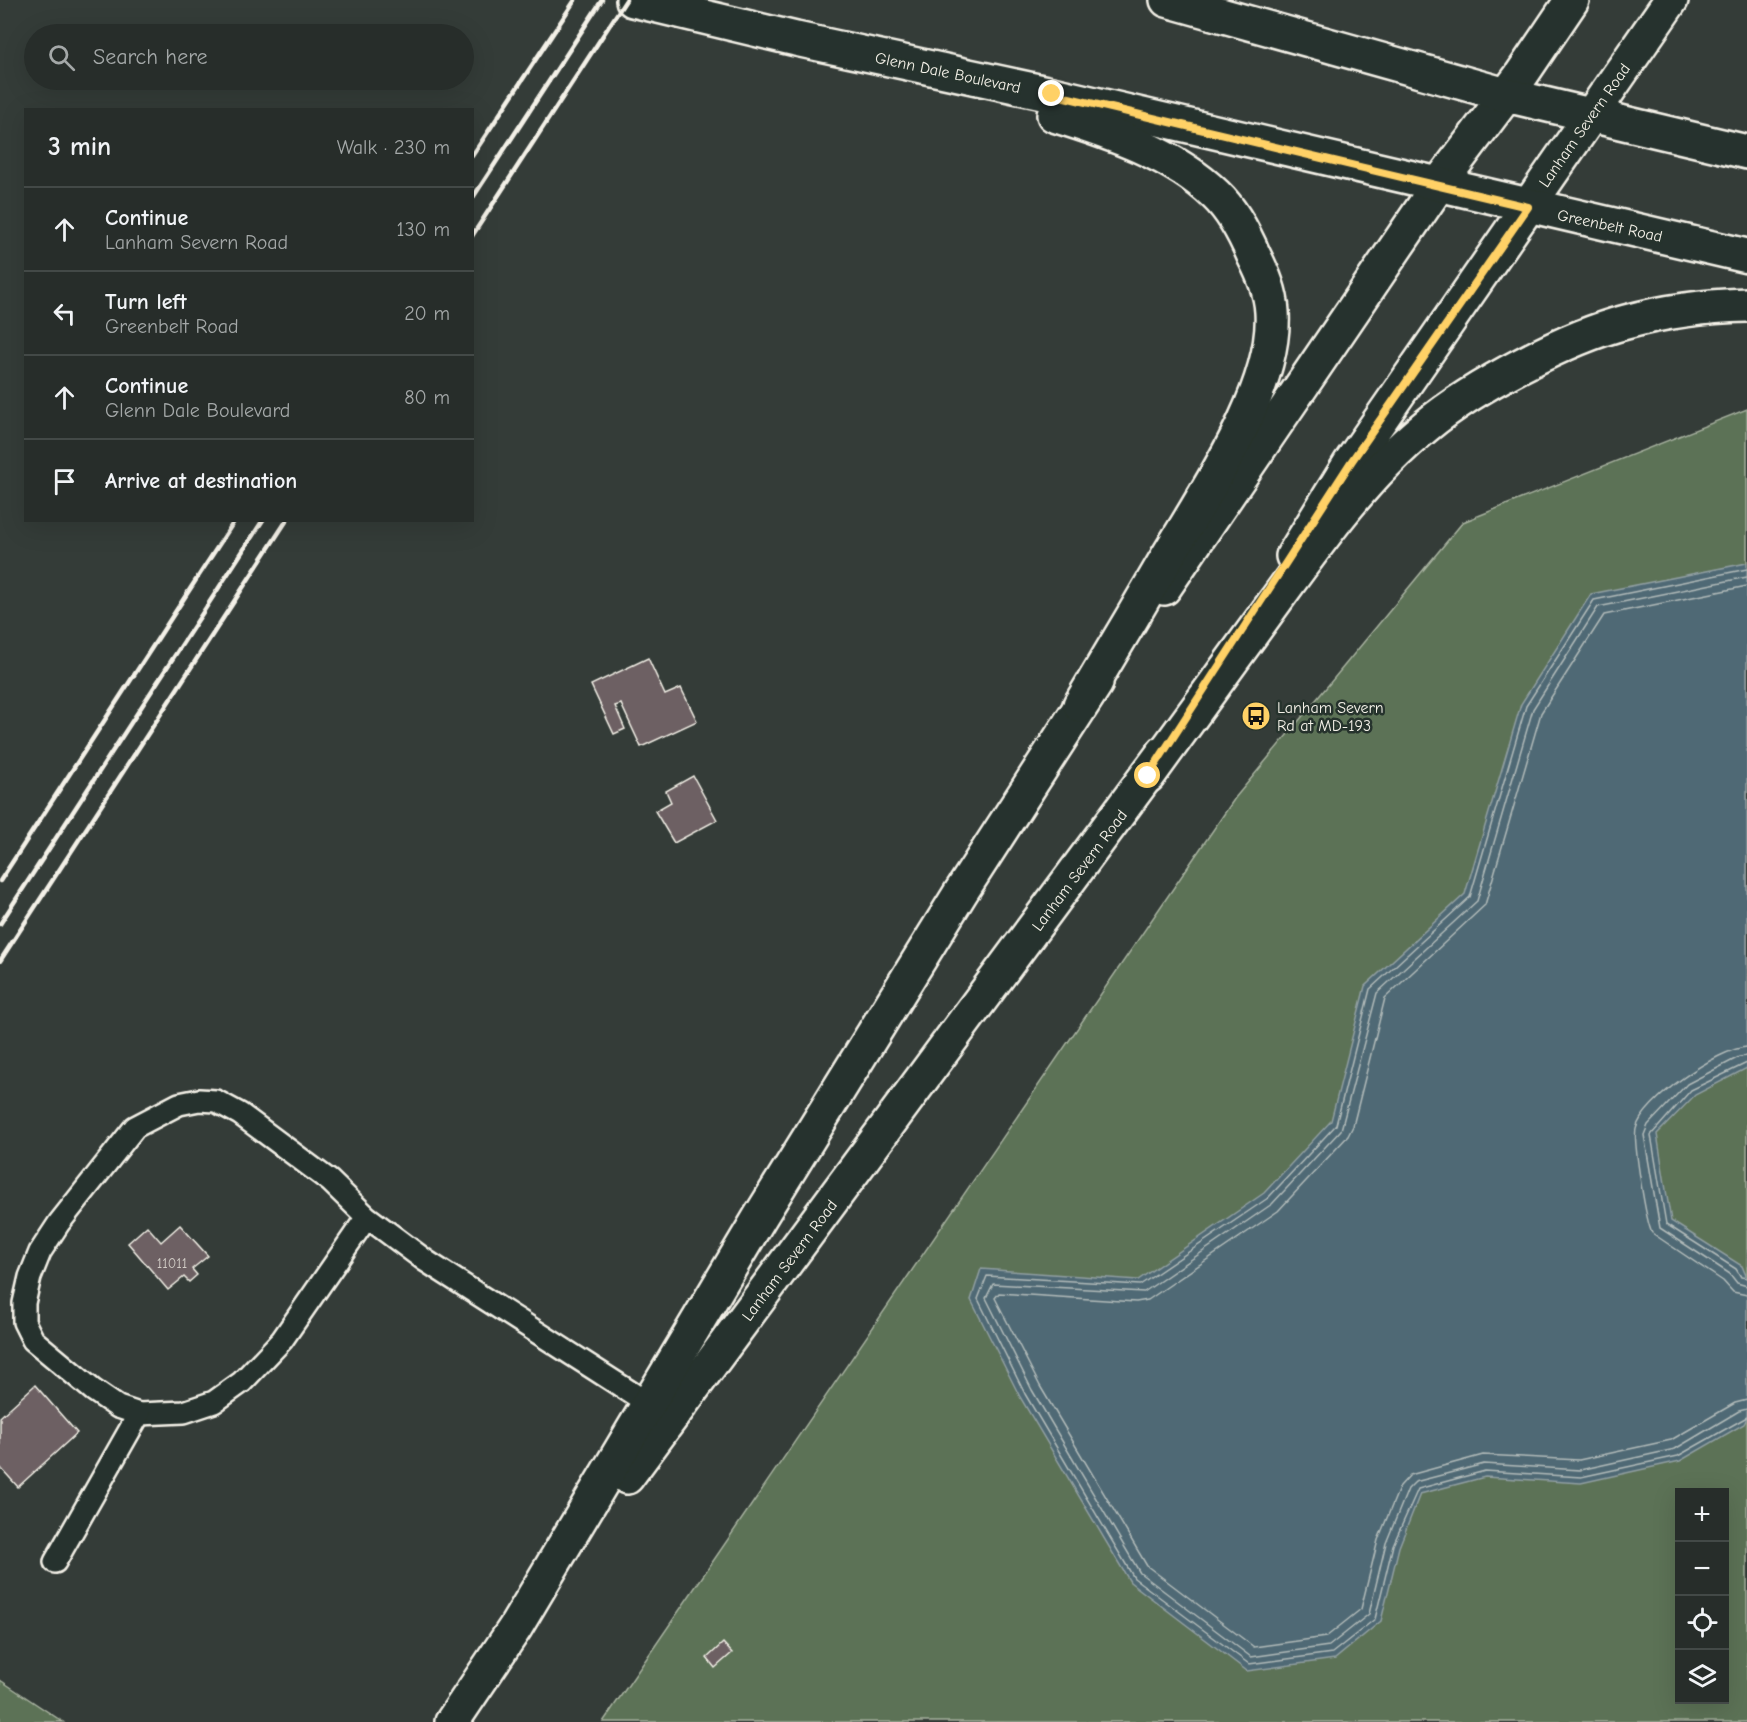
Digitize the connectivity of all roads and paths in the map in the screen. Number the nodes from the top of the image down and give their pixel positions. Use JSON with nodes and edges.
{"nodes":[{"id":1,"x":633,"y":0,"type":"edge"},
{"id":2,"x":1167,"y":0,"type":"edge"},
{"id":3,"x":1572,"y":0,"type":"edge"},
{"id":4,"x":1671,"y":0,"type":"edge"},
{"id":5,"x":796,"y":39,"type":"junction"},
{"id":6,"x":1506,"y":95,"type":"junction"},
{"id":7,"x":1591,"y":116,"type":"junction"},
{"id":8,"x":1747,"y":152,"type":"edge"},
{"id":9,"x":1439,"y":184,"type":"junction"},
{"id":10,"x":1528,"y":207,"type":"junction"},
{"id":11,"x":1747,"y":256,"type":"edge"},
{"id":12,"x":1747,"y":305,"type":"edge"},
{"id":13,"x":1080,"y":705,"type":"junction"},
{"id":14,"x":1148,"y":776,"type":"junction"},
{"id":15,"x":367,"y":1217,"type":"junction"},
{"id":16,"x":649,"y":1404,"type":"junction"},
{"id":17,"x":139,"y":1414,"type":"junction"},
{"id":18,"x":55,"y":1562,"type":"dead end"},
{"id":19,"x":515,"y":1628,"type":"junction"},
{"id":20,"x":452,"y":1722,"type":"edge"}],
"edges":[{"from":1,"to":5,"type":"main road","name":"Glenn Dale Boulevard"},
{"from":2,"to":6,"type":"main road"},
{"from":3,"to":6,"type":"main road","name":"Lanham Severn Road"},
{"from":4,"to":7,"type":"main road","name":"Lanham Severn Road"},
{"from":5,"to":9,"type":"main road","name":"Glenn Dale Boulevard"},
{"from":5,"to":13,"type":"main road"},
{"from":6,"to":7,"type":"main road"},
{"from":6,"to":9,"type":"main road","name":"Lanham Severn Road"},
{"from":7,"to":8,"type":"main road"},
{"from":7,"to":10,"type":"main road","name":"Lanham Severn Road"},
{"from":9,"to":10,"type":"main road","name":"Greenbelt Road"},
{"from":9,"to":13,"type":"main road","name":"Lanham Severn Road"},
{"from":10,"to":11,"type":"main road","name":"Greenbelt Road"},
{"from":10,"to":14,"type":"main road","name":"Lanham Severn Road"},
{"from":12,"to":14,"type":"main road"},
{"from":13,"to":16,"type":"main road","name":"Lanham Severn Road"},
{"from":14,"to":19,"type":"main road","name":"Lanham Severn Road"},
{"from":15,"to":16,"type":"lane"},
{"from":15,"to":17,"type":"lane"},
{"from":15,"to":17,"type":"lane"},
{"from":16,"to":19,"type":"main road","name":"Lanham Severn Road"},
{"from":17,"to":18,"type":"lane"},
{"from":19,"to":20,"type":"main road","name":"Lanham Severn Road"}]}
